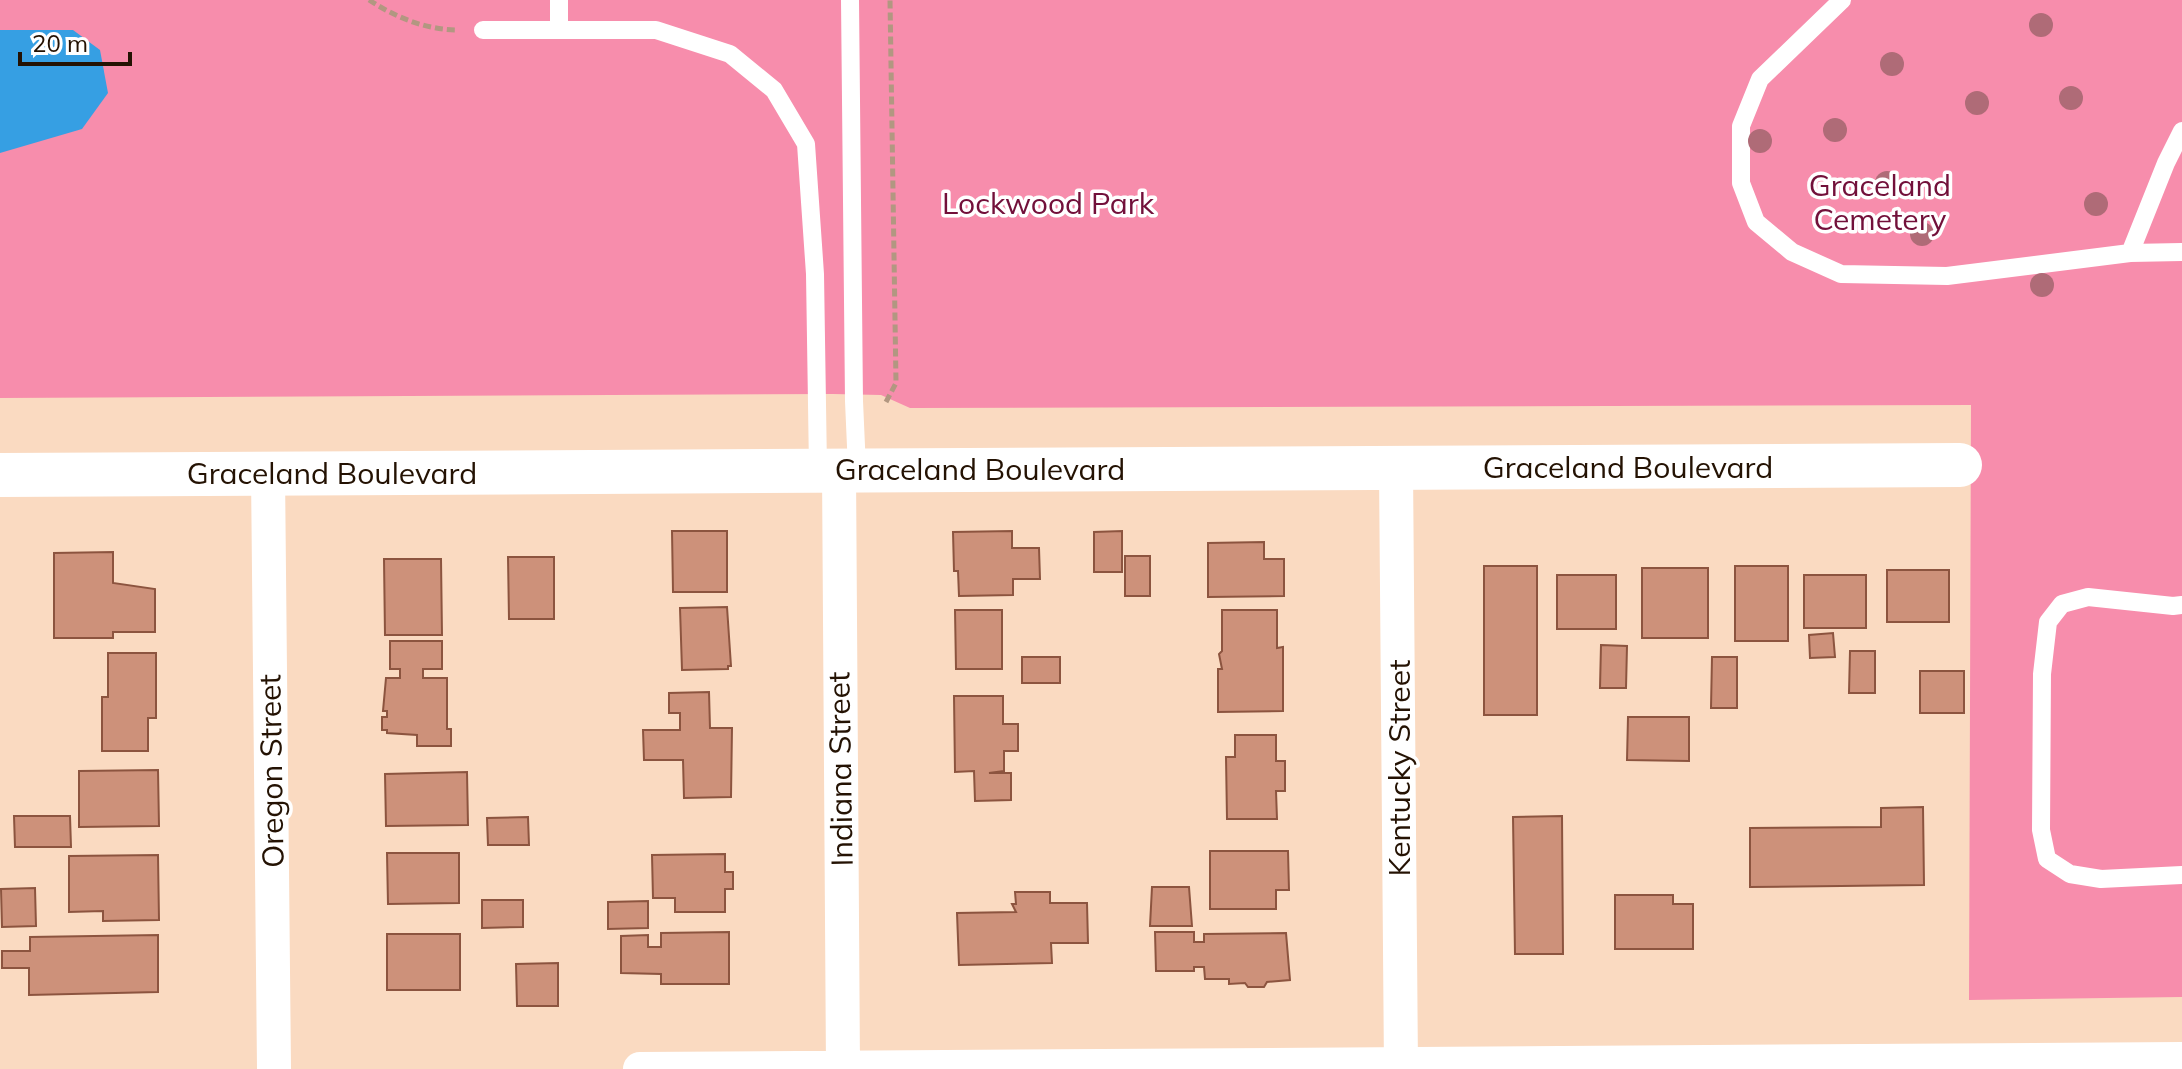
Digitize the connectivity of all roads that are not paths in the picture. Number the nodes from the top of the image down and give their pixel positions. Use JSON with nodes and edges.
{"nodes":[{"id":1,"x":559,"y":0,"type":"edge"},
{"id":2,"x":850,"y":0,"type":"edge"},
{"id":3,"x":1842,"y":0,"type":"edge"},
{"id":4,"x":483,"y":30,"type":"road end"},
{"id":5,"x":559,"y":30,"type":"junction"},
{"id":6,"x":2182,"y":131,"type":"edge"},
{"id":7,"x":2182,"y":252,"type":"edge"},
{"id":8,"x":2130,"y":253,"type":"junction"},
{"id":9,"x":1960,"y":465,"type":"dead end"},
{"id":10,"x":1396,"y":468,"type":"junction"},
{"id":11,"x":838,"y":469,"type":"junction"},
{"id":12,"x":268,"y":473,"type":"junction"},
{"id":13,"x":0,"y":475,"type":"edge"},
{"id":14,"x":2182,"y":605,"type":"edge"},
{"id":15,"x":2182,"y":875,"type":"edge"},
{"id":16,"x":2182,"y":1059,"type":"edge"},
{"id":17,"x":1953,"y":1065,"type":"edge"},
{"id":18,"x":1401,"y":1066,"type":"edge"},
{"id":19,"x":843,"y":1068,"type":"edge"},
{"id":20,"x":274,"y":1069,"type":"edge"},
{"id":21,"x":640,"y":1069,"type":"edge"}],
"edges":[{"from":1,"to":5,"type":"lane"},
{"from":2,"to":11,"type":"lane"},
{"from":3,"to":8,"type":"lane"},
{"from":4,"to":5,"type":"lane"},
{"from":5,"to":11,"type":"lane"},
{"from":6,"to":8,"type":"lane"},
{"from":7,"to":8,"type":"lane"},
{"from":9,"to":10,"type":"street","name":"Graceland Boulevard"},
{"from":10,"to":11,"type":"street","name":"Graceland Boulevard"},
{"from":10,"to":18,"type":"street","name":"Kentucky Street"},
{"from":11,"to":12,"type":"street","name":"Graceland Boulevard"},
{"from":11,"to":19,"type":"street","name":"Indiana Street"},
{"from":12,"to":13,"type":"street","name":"Graceland Boulevard"},
{"from":12,"to":20,"type":"street","name":"Oregon Street"},
{"from":14,"to":15,"type":"lane"},
{"from":16,"to":17,"type":"street"},
{"from":17,"to":18,"type":"street"},
{"from":18,"to":19,"type":"street"},
{"from":19,"to":21,"type":"street"}]}
